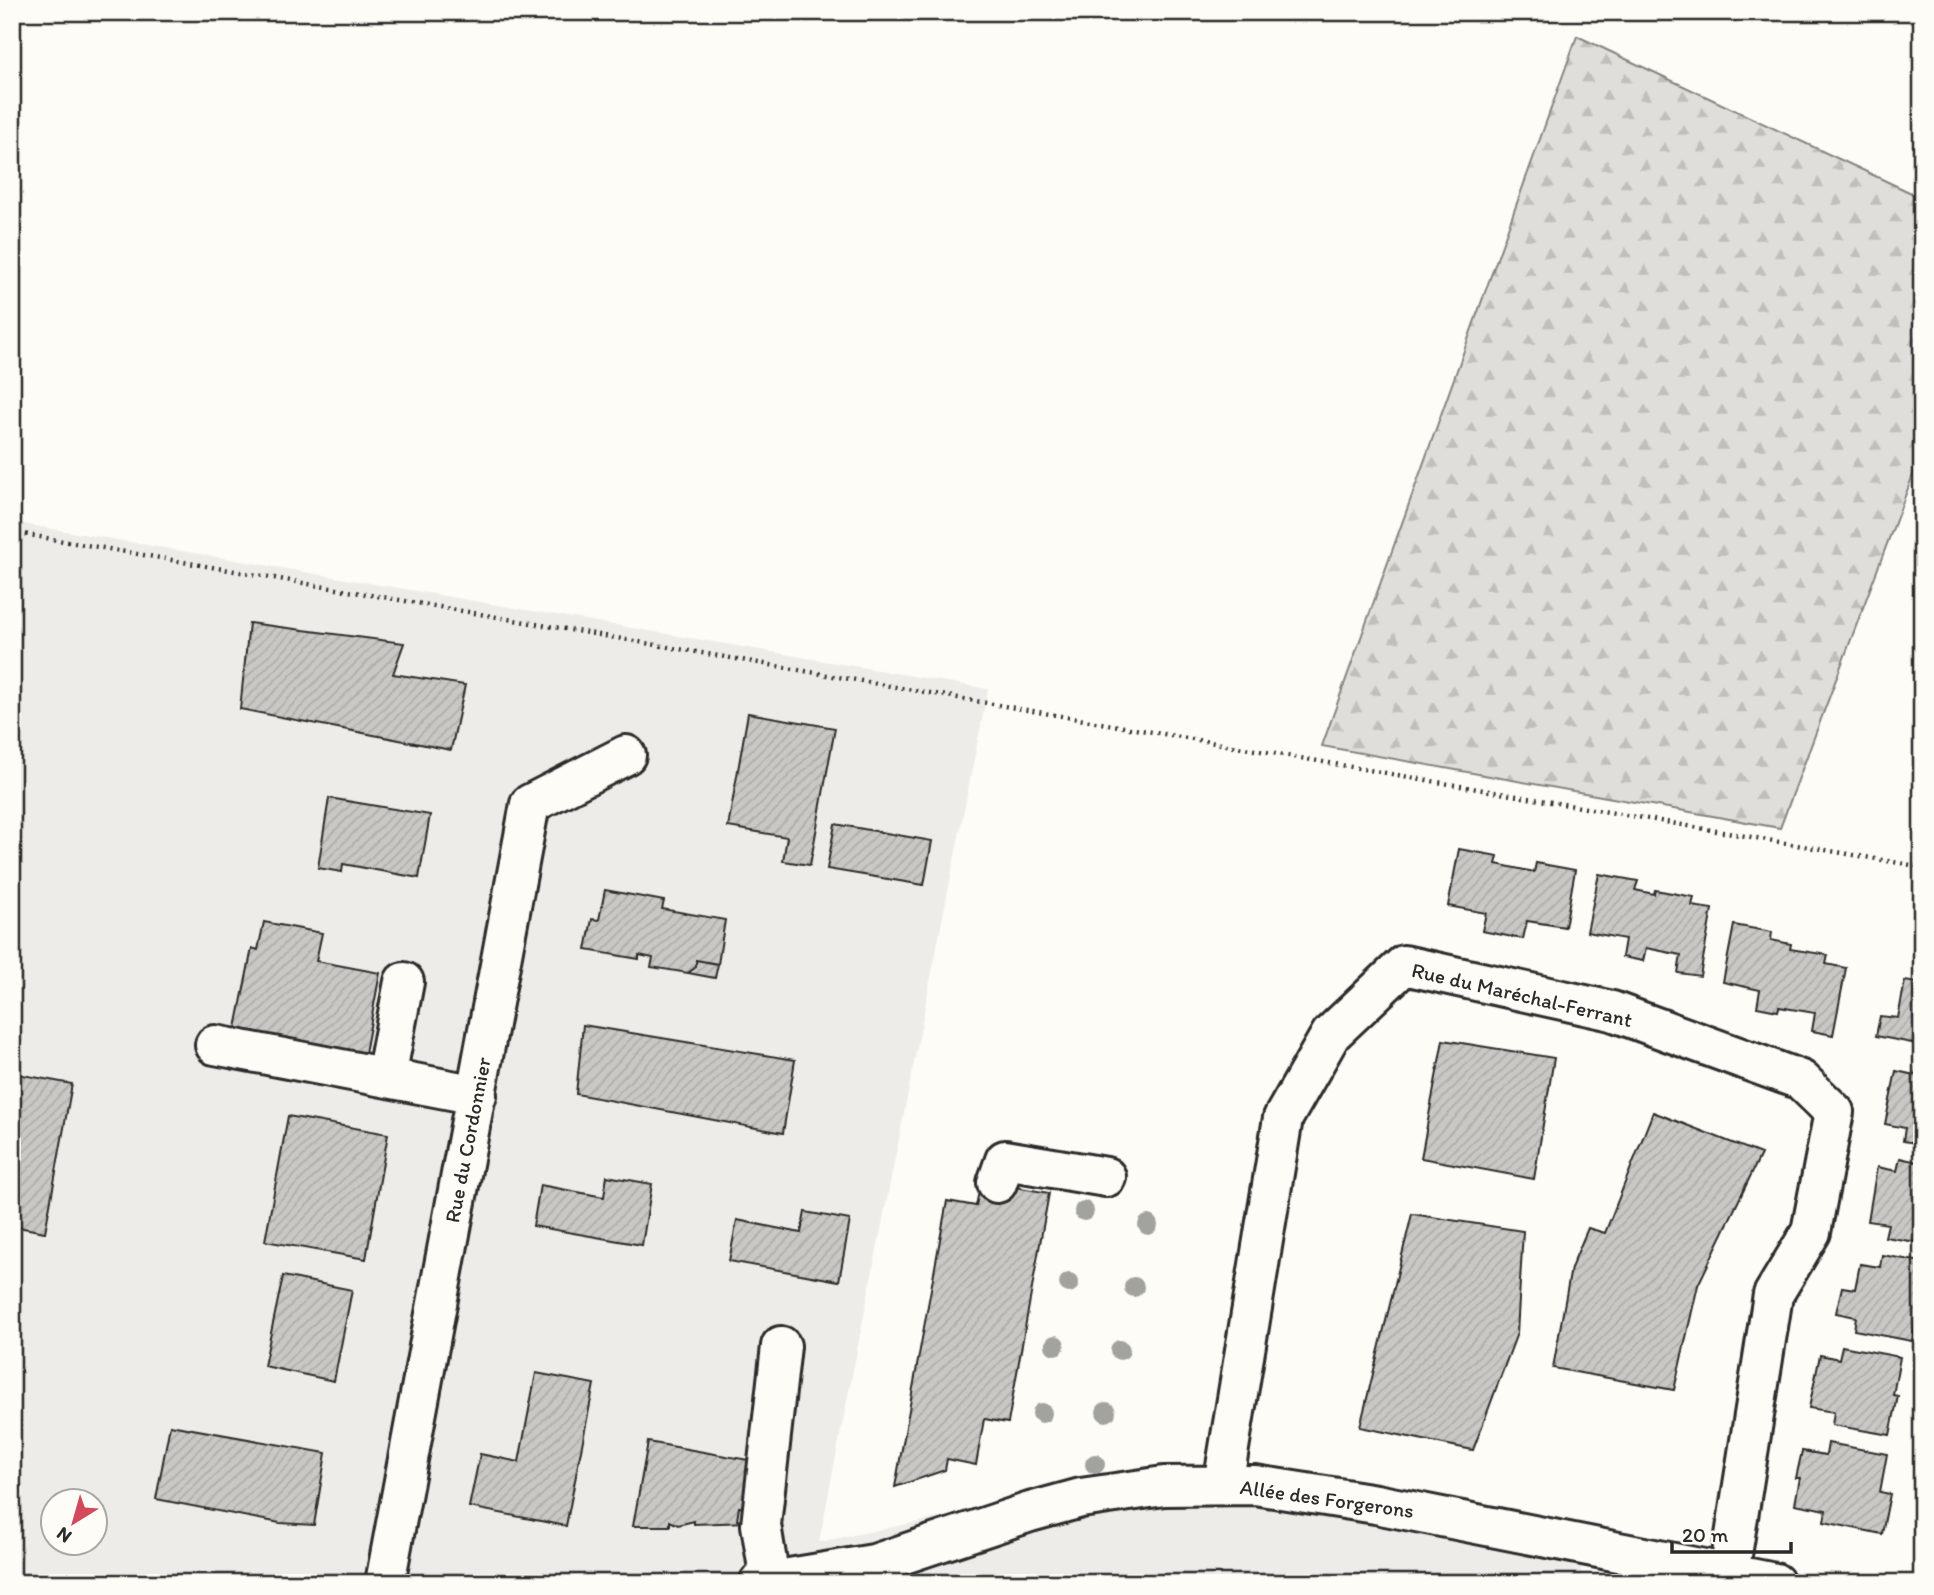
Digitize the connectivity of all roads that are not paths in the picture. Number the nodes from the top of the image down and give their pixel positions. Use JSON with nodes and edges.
{"nodes":[{"id":1,"x":626,"y":755,"type":"dead end"},
{"id":2,"x":404,"y":982,"type":"dead end"},
{"id":3,"x":215,"y":1045,"type":"dead end"},
{"id":4,"x":386,"y":1077,"type":"junction"},
{"id":5,"x":477,"y":1095,"type":"junction"},
{"id":6,"x":1106,"y":1177,"type":"dead end"},
{"id":7,"x":997,"y":1183,"type":"dead end"},
{"id":8,"x":781,"y":1346,"type":"dead end"},
{"id":9,"x":1223,"y":1485,"type":"junction"},
{"id":10,"x":1729,"y":1574,"type":"junction"},
{"id":11,"x":765,"y":1582,"type":"edge"},
{"id":12,"x":385,"y":1583,"type":"edge"},
{"id":13,"x":1774,"y":1583,"type":"edge"}],
"edges":[{"from":1,"to":5,"type":"street","name":"Rue du Cordonnier"},
{"from":2,"to":4,"type":"street"},
{"from":3,"to":4,"type":"street"},
{"from":4,"to":5,"type":"street"},
{"from":5,"to":12,"type":"street","name":"Rue du Cordonnier"},
{"from":6,"to":7,"type":"street"},
{"from":8,"to":11,"type":"street"},
{"from":9,"to":10,"type":"street","name":"Allée des Forgerons"},
{"from":9,"to":10,"type":"street","name":"Rue du Maréchal-Ferrant"},
{"from":9,"to":11,"type":"street","name":"Allée des Forgerons"},
{"from":10,"to":13,"type":"street","name":"Allée des Forgerons"}]}
